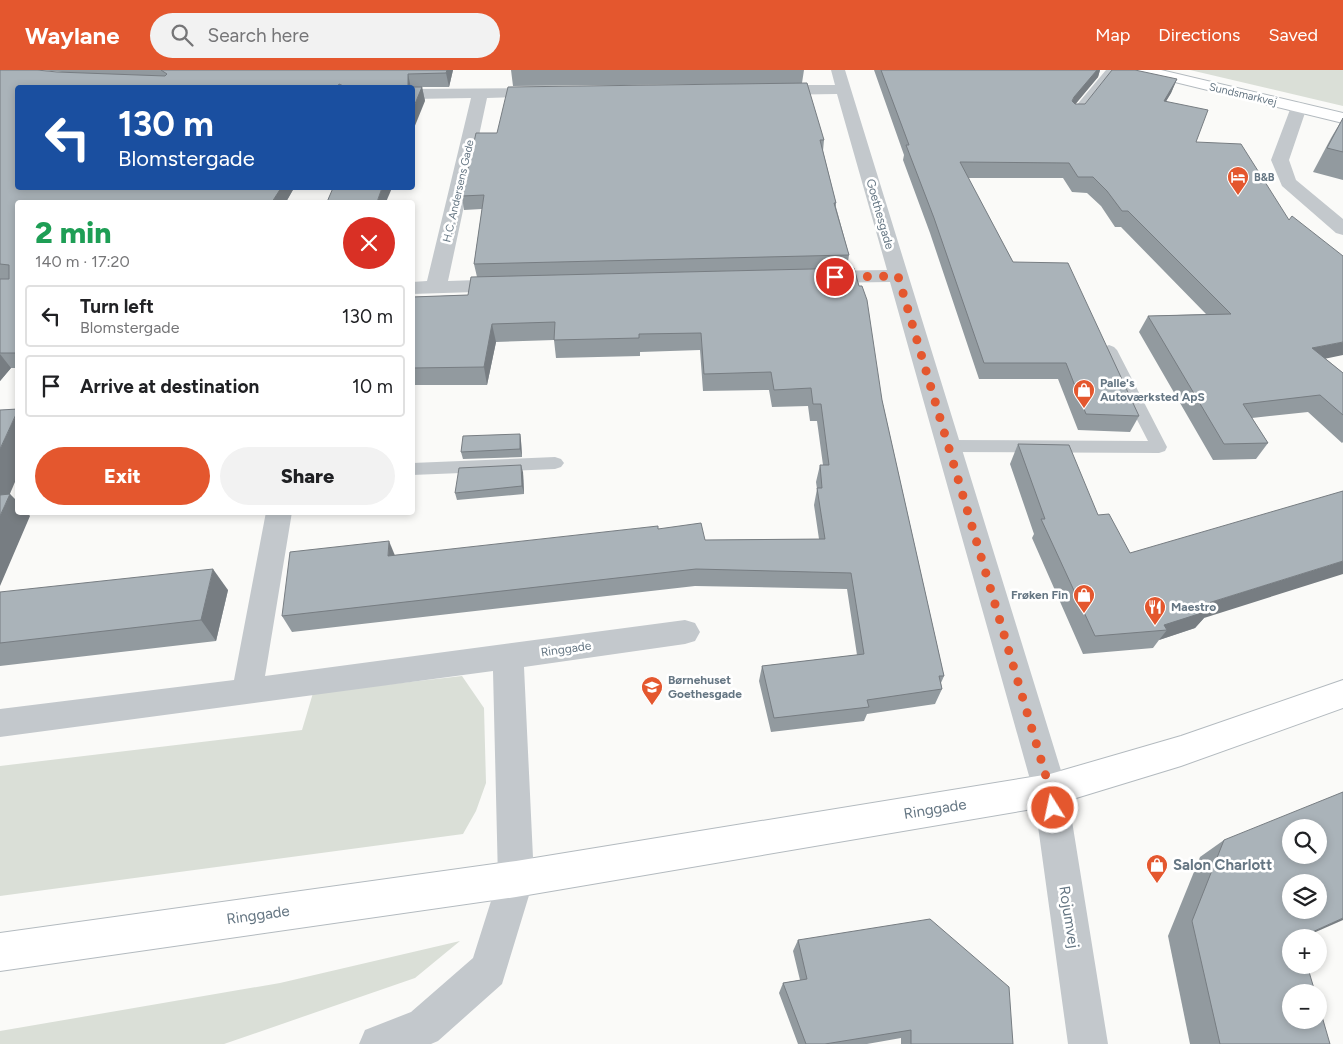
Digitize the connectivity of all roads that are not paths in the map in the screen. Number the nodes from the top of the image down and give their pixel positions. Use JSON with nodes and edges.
{"nodes":[{"id":1,"x":1111,"y":70,"type":"edge"},
{"id":2,"x":1143,"y":70,"type":"edge"},
{"id":3,"x":841,"y":79,"type":"edge"},
{"id":4,"x":760,"y":90,"type":"edge"},
{"id":5,"x":560,"y":93,"type":"edge"},
{"id":6,"x":415,"y":94,"type":"edge"},
{"id":7,"x":480,"y":94,"type":"junction"},
{"id":8,"x":1299,"y":107,"type":"junction"},
{"id":9,"x":1074,"y":115,"type":"edge"},
{"id":10,"x":1343,"y":118,"type":"edge"},
{"id":11,"x":1343,"y":229,"type":"edge"},
{"id":12,"x":898,"y":276,"type":"junction"},
{"id":13,"x":805,"y":278,"type":"edge"},
{"id":14,"x":525,"y":285,"type":"edge"},
{"id":15,"x":436,"y":287,"type":"junction"},
{"id":16,"x":415,"y":288,"type":"edge"},
{"id":17,"x":1109,"y":350,"type":"edge"},
{"id":18,"x":949,"y":446,"type":"junction"},
{"id":19,"x":555,"y":463,"type":"dead end"},
{"id":20,"x":415,"y":469,"type":"edge"},
{"id":21,"x":278,"y":515,"type":"edge"},
{"id":22,"x":685,"y":632,"type":"dead end"},
{"id":23,"x":508,"y":657,"type":"junction"},
{"id":24,"x":247,"y":692,"type":"junction"},
{"id":25,"x":1343,"y":694,"type":"edge"},
{"id":26,"x":0,"y":723,"type":"edge"},
{"id":27,"x":1050,"y":790,"type":"junction"},
{"id":28,"x":516,"y":879,"type":"junction"},
{"id":29,"x":0,"y":952,"type":"edge"},
{"id":30,"x":379,"y":1044,"type":"edge"},
{"id":31,"x":1088,"y":1044,"type":"edge"}],
"edges":[{"from":1,"to":9,"type":"lane"},
{"from":2,"to":8,"type":"street","name":"Sundsmarkvej"},
{"from":3,"to":4,"type":"street"},
{"from":3,"to":12,"type":"street","name":"Goethesgade"},
{"from":5,"to":7,"type":"street"},
{"from":6,"to":7,"type":"street"},
{"from":7,"to":15,"type":"street","name":"H.C. Andersens Gade"},
{"from":8,"to":10,"type":"street","name":"Sundsmarkvej"},
{"from":8,"to":11,"type":"street"},
{"from":12,"to":13,"type":"street"},
{"from":12,"to":18,"type":"street","name":"Goethesgade"},
{"from":14,"to":15,"type":"street"},
{"from":15,"to":16,"type":"street"},
{"from":17,"to":18,"type":"lane"},
{"from":18,"to":27,"type":"street","name":"Goethesgade"},
{"from":19,"to":20,"type":"lane"},
{"from":21,"to":24,"type":"street"},
{"from":22,"to":23,"type":"street","name":"Ringgade"},
{"from":23,"to":24,"type":"street","name":"Ringgade"},
{"from":23,"to":28,"type":"street"},
{"from":24,"to":26,"type":"street","name":"Ringgade"},
{"from":25,"to":27,"type":"street","name":"Ringgade"},
{"from":27,"to":28,"type":"street","name":"Ringgade"},
{"from":27,"to":31,"type":"street","name":"Rojumvej"},
{"from":28,"to":29,"type":"street","name":"Ringgade"},
{"from":28,"to":30,"type":"street"}]}
